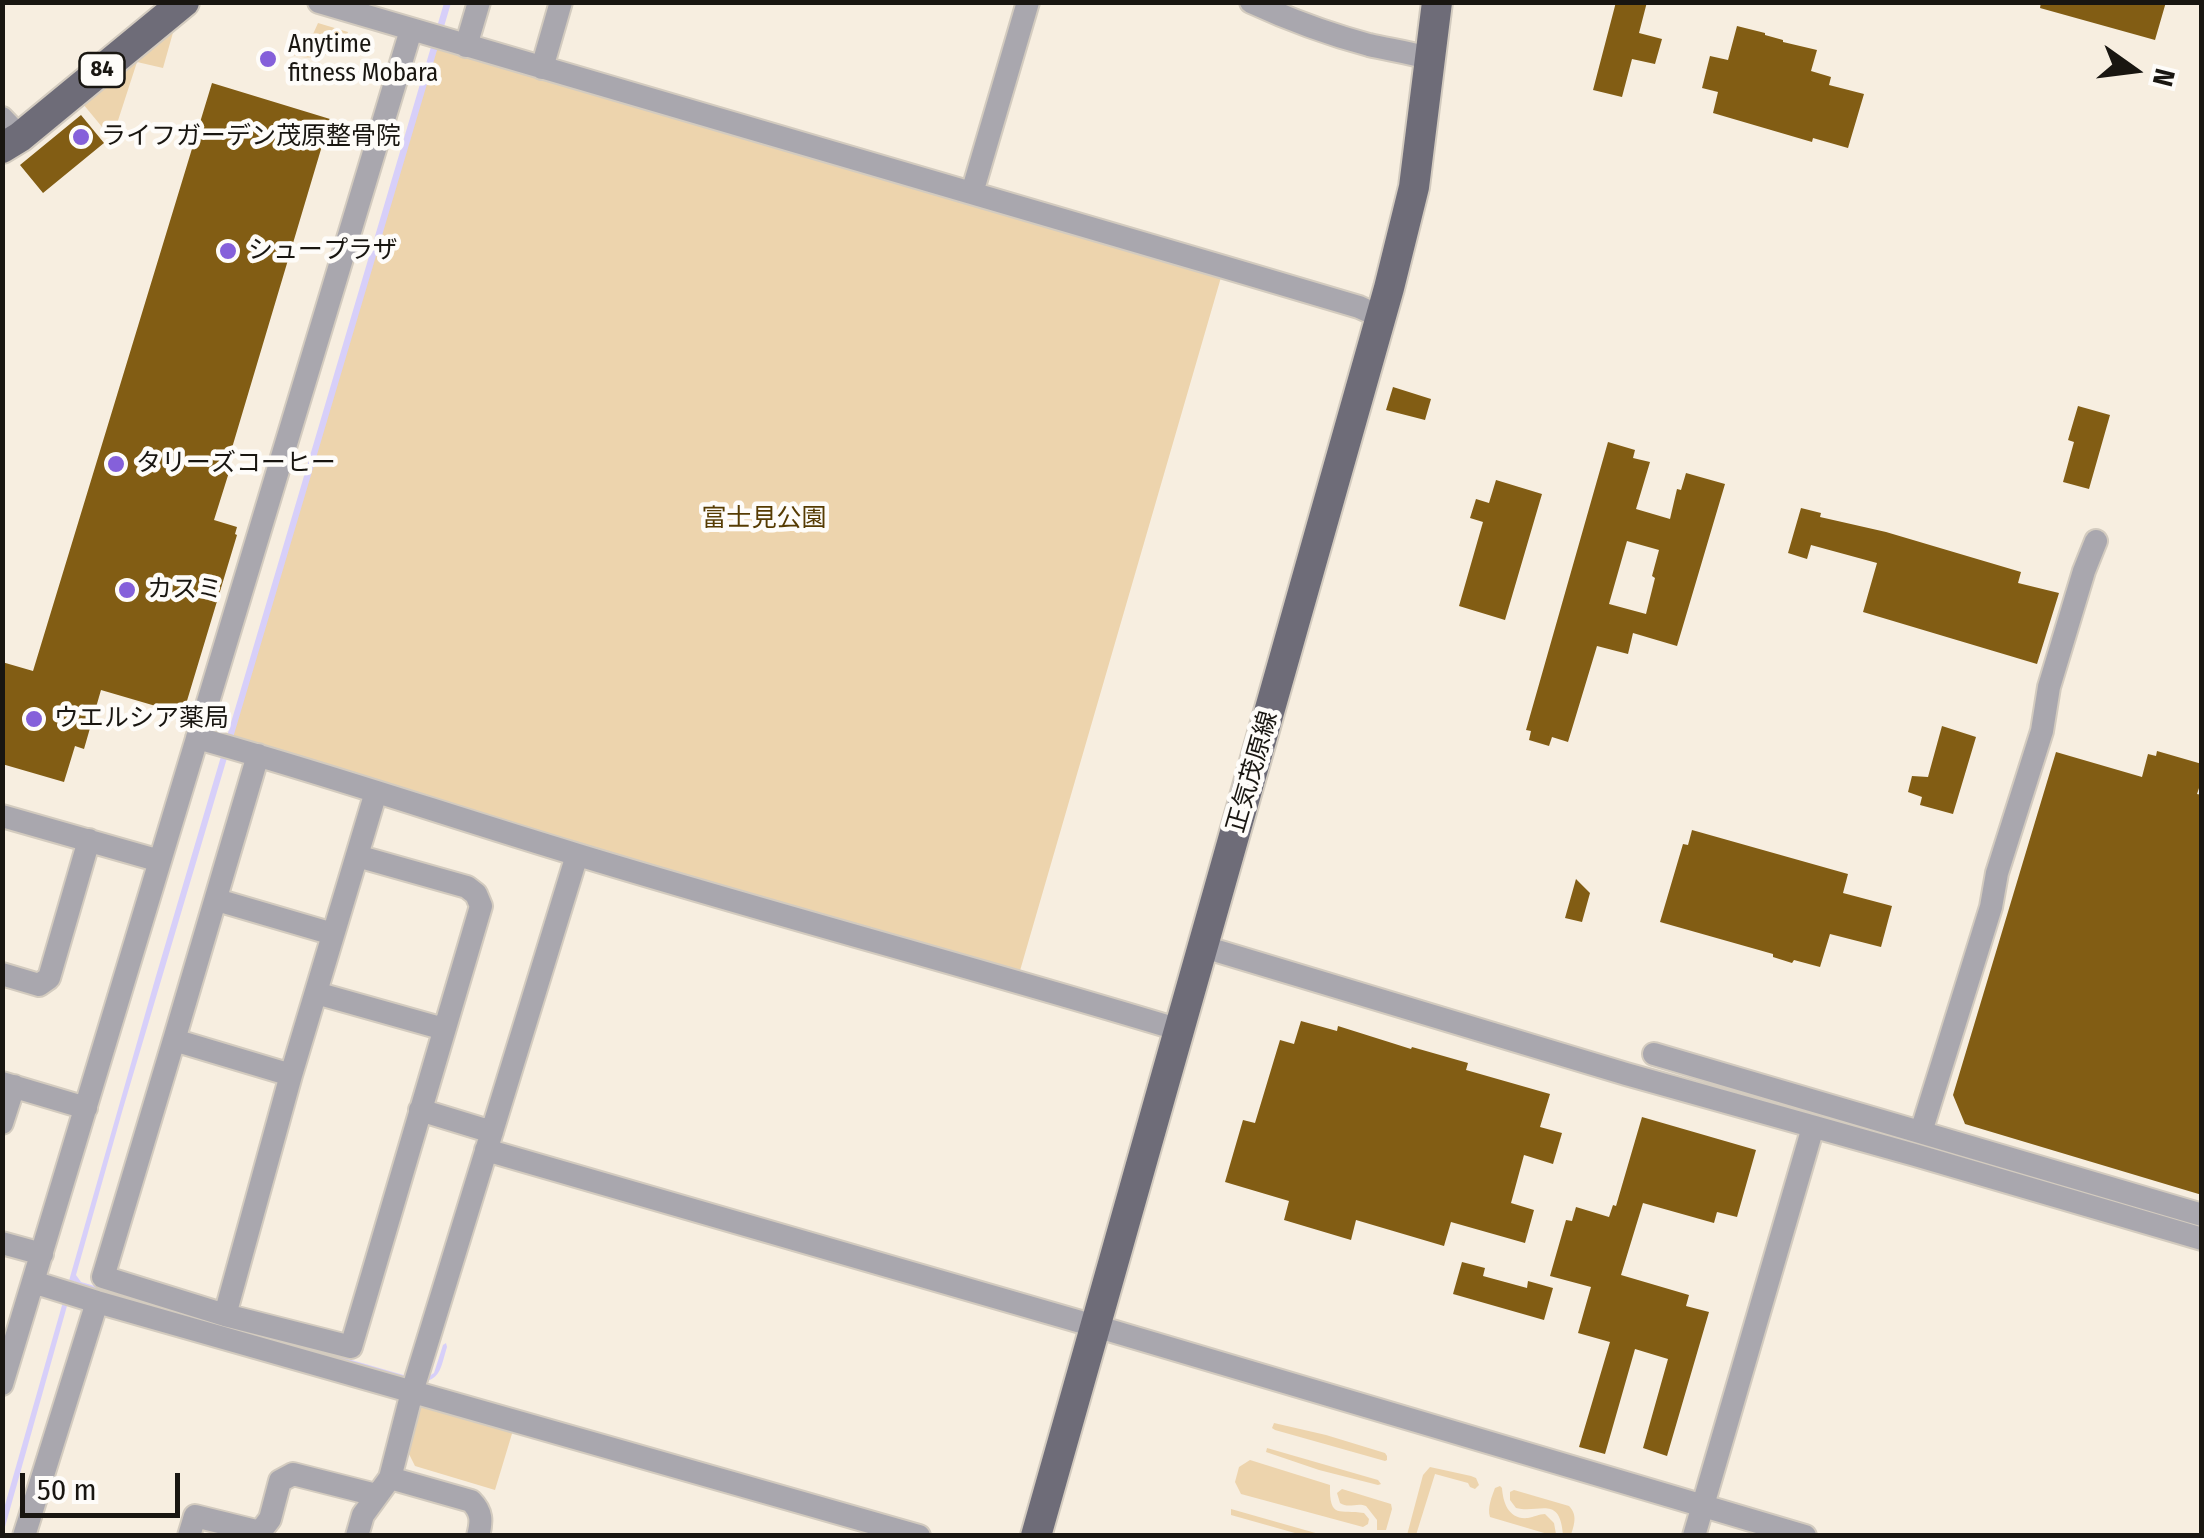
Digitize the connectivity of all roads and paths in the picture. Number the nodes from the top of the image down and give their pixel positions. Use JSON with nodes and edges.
{"nodes":[{"id":1,"x":184,"y":2,"type":"edge"},
{"id":2,"x":319,"y":2,"type":"edge"},
{"id":3,"x":479,"y":2,"type":"edge"},
{"id":4,"x":562,"y":2,"type":"edge"},
{"id":5,"x":1028,"y":2,"type":"edge"},
{"id":6,"x":1251,"y":2,"type":"edge"},
{"id":7,"x":1437,"y":2,"type":"edge"},
{"id":8,"x":411,"y":30,"type":"junction"},
{"id":9,"x":466,"y":46,"type":"junction"},
{"id":10,"x":1430,"y":59,"type":"junction"},
{"id":11,"x":542,"y":68,"type":"junction"},
{"id":12,"x":8,"y":134,"type":"edge"},
{"id":13,"x":972,"y":194,"type":"junction"},
{"id":14,"x":1382,"y":317,"type":"junction"},
{"id":15,"x":2096,"y":542,"type":"dead end"},
{"id":16,"x":197,"y":738,"type":"junction"},
{"id":17,"x":258,"y":755,"type":"junction"},
{"id":18,"x":376,"y":792,"type":"junction"},
{"id":19,"x":2,"y":816,"type":"edge"},
{"id":20,"x":89,"y":840,"type":"junction"},
{"id":21,"x":578,"y":855,"type":"junction"},
{"id":22,"x":357,"y":856,"type":"junction"},
{"id":23,"x":160,"y":861,"type":"junction"},
{"id":24,"x":217,"y":900,"type":"junction"},
{"id":25,"x":333,"y":934,"type":"junction"},
{"id":26,"x":1204,"y":947,"type":"junction"},
{"id":27,"x":2,"y":974,"type":"edge"},
{"id":28,"x":316,"y":993,"type":"junction"},
{"id":29,"x":444,"y":1028,"type":"junction"},
{"id":30,"x":1180,"y":1030,"type":"junction"},
{"id":31,"x":174,"y":1040,"type":"junction"},
{"id":32,"x":1654,"y":1054,"type":"dead end"},
{"id":33,"x":291,"y":1075,"type":"junction"},
{"id":34,"x":8,"y":1085,"type":"edge"},
{"id":35,"x":86,"y":1108,"type":"junction"},
{"id":36,"x":420,"y":1110,"type":"junction"},
{"id":37,"x":2,"y":1123,"type":"edge"},
{"id":38,"x":1814,"y":1127,"type":"junction"},
{"id":39,"x":1921,"y":1132,"type":"junction"},
{"id":40,"x":489,"y":1141,"type":"junction"},
{"id":41,"x":2202,"y":1216,"type":"edge"},
{"id":42,"x":2202,"y":1239,"type":"edge"},
{"id":43,"x":2,"y":1243,"type":"edge"},
{"id":44,"x":42,"y":1254,"type":"junction"},
{"id":45,"x":33,"y":1282,"type":"junction"},
{"id":46,"x":98,"y":1302,"type":"junction"},
{"id":47,"x":225,"y":1315,"type":"junction"},
{"id":48,"x":1096,"y":1326,"type":"junction"},
{"id":49,"x":2,"y":1384,"type":"edge"},
{"id":50,"x":412,"y":1392,"type":"junction"},
{"id":51,"x":383,"y":1486,"type":"junction"},
{"id":52,"x":1703,"y":1506,"type":"junction"},
{"id":53,"x":258,"y":1534,"type":"edge"},
{"id":54,"x":24,"y":1536,"type":"edge"},
{"id":55,"x":189,"y":1536,"type":"edge"},
{"id":56,"x":357,"y":1536,"type":"edge"},
{"id":57,"x":478,"y":1536,"type":"edge"},
{"id":58,"x":919,"y":1536,"type":"edge"},
{"id":59,"x":1036,"y":1536,"type":"edge"},
{"id":60,"x":1694,"y":1536,"type":"edge"},
{"id":61,"x":1805,"y":1536,"type":"edge"}],
"edges":[{"from":1,"to":12,"type":"main road","number":"84"},
{"from":2,"to":8,"type":"street"},
{"from":3,"to":9,"type":"street"},
{"from":4,"to":11,"type":"street"},
{"from":5,"to":13,"type":"street"},
{"from":6,"to":10,"type":"street"},
{"from":7,"to":10,"type":"main road","name":"正気茂原線"},
{"from":8,"to":9,"type":"street"},
{"from":8,"to":16,"type":"street"},
{"from":9,"to":11,"type":"street"},
{"from":10,"to":14,"type":"main road","name":"正気茂原線"},
{"from":11,"to":13,"type":"street"},
{"from":13,"to":14,"type":"street"},
{"from":14,"to":26,"type":"main road","name":"正気茂原線"},
{"from":15,"to":39,"type":"street"},
{"from":16,"to":17,"type":"street"},
{"from":16,"to":23,"type":"street"},
{"from":17,"to":18,"type":"street"},
{"from":17,"to":24,"type":"street"},
{"from":18,"to":21,"type":"street"},
{"from":18,"to":22,"type":"street"},
{"from":19,"to":20,"type":"street"},
{"from":20,"to":23,"type":"street"},
{"from":20,"to":27,"type":"street"},
{"from":21,"to":30,"type":"street"},
{"from":21,"to":40,"type":"street"},
{"from":22,"to":25,"type":"street"},
{"from":22,"to":29,"type":"street"},
{"from":23,"to":35,"type":"street"},
{"from":24,"to":25,"type":"street"},
{"from":24,"to":31,"type":"street"},
{"from":25,"to":28,"type":"street"},
{"from":26,"to":30,"type":"main road","name":"正気茂原線"},
{"from":26,"to":38,"type":"street"},
{"from":28,"to":29,"type":"street"},
{"from":28,"to":33,"type":"street"},
{"from":29,"to":36,"type":"street"},
{"from":30,"to":48,"type":"main road","name":"正気茂原線"},
{"from":31,"to":33,"type":"street"},
{"from":31,"to":47,"type":"street"},
{"from":32,"to":39,"type":"street"},
{"from":33,"to":47,"type":"street"},
{"from":34,"to":35,"type":"street"},
{"from":34,"to":37,"type":"street"},
{"from":35,"to":44,"type":"street"},
{"from":36,"to":40,"type":"street"},
{"from":36,"to":47,"type":"street"},
{"from":38,"to":42,"type":"street"},
{"from":38,"to":52,"type":"street"},
{"from":39,"to":41,"type":"street"},
{"from":40,"to":48,"type":"street"},
{"from":40,"to":50,"type":"street"},
{"from":43,"to":44,"type":"street"},
{"from":44,"to":45,"type":"street"},
{"from":45,"to":46,"type":"street"},
{"from":45,"to":49,"type":"street"},
{"from":46,"to":50,"type":"street"},
{"from":46,"to":54,"type":"street"},
{"from":48,"to":52,"type":"street"},
{"from":48,"to":59,"type":"main road","name":"正気茂原線"},
{"from":50,"to":51,"type":"street"},
{"from":50,"to":58,"type":"street"},
{"from":51,"to":53,"type":"street"},
{"from":51,"to":56,"type":"street"},
{"from":51,"to":57,"type":"street"},
{"from":52,"to":60,"type":"street"},
{"from":52,"to":61,"type":"street"},
{"from":53,"to":55,"type":"street"}]}
